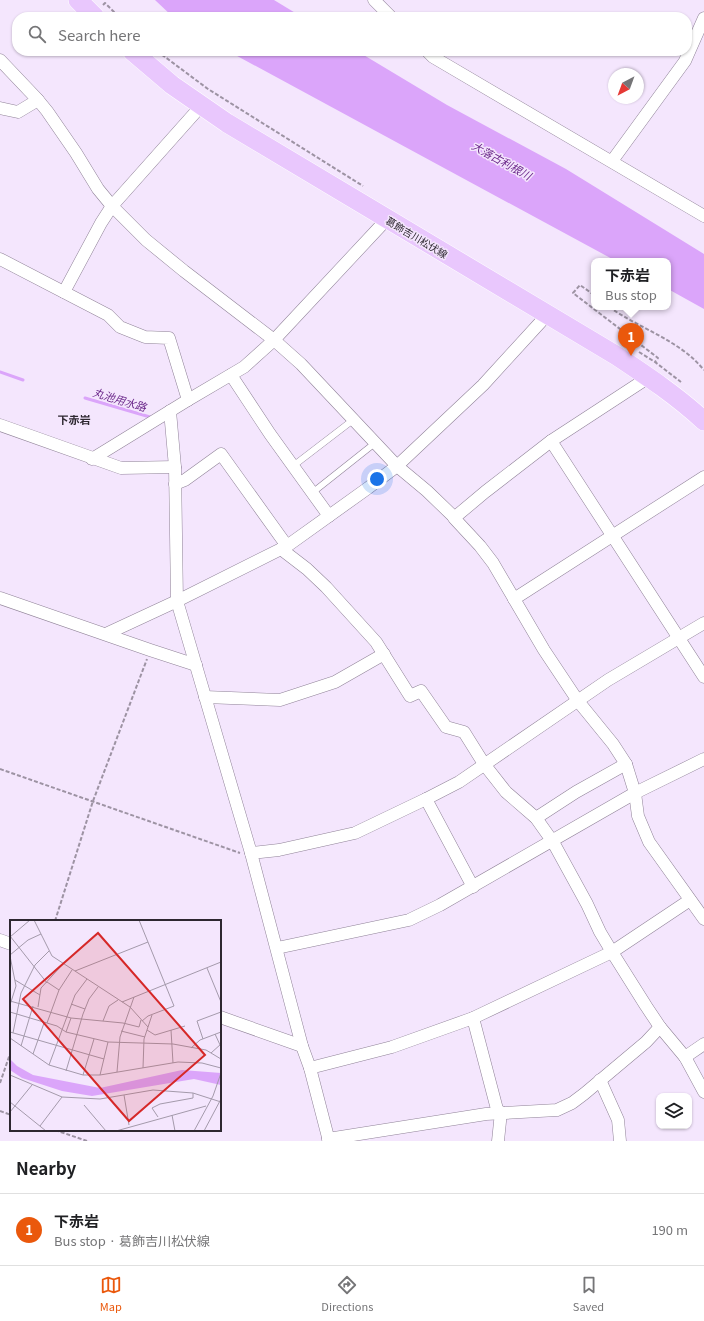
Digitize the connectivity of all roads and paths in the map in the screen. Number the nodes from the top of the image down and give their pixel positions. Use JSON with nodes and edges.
{"nodes":[{"id":1,"x":78,"y":0,"type":"edge"},
{"id":2,"x":374,"y":0,"type":"edge"},
{"id":3,"x":100,"y":10,"type":"edge"},
{"id":4,"x":387,"y":12,"type":"edge"},
{"id":5,"x":704,"y":18,"type":"edge"},
{"id":6,"x":692,"y":45,"type":"edge"},
{"id":7,"x":138,"y":56,"type":"edge"},
{"id":8,"x":163,"y":56,"type":"edge"},
{"id":9,"x":432,"y":56,"type":"edge"},
{"id":10,"x":687,"y":56,"type":"edge"},
{"id":11,"x":0,"y":60,"type":"edge"},
{"id":12,"x":38,"y":100,"type":"junction"},
{"id":13,"x":201,"y":106,"type":"junction"},
{"id":14,"x":0,"y":108,"type":"edge"},
{"id":15,"x":612,"y":161,"type":"junction"},
{"id":16,"x":369,"y":190,"type":"dead end"},
{"id":17,"x":112,"y":206,"type":"junction"},
{"id":18,"x":704,"y":216,"type":"edge"},
{"id":19,"x":387,"y":219,"type":"junction"},
{"id":20,"x":0,"y":259,"type":"edge"},
{"id":21,"x":64,"y":292,"type":"junction"},
{"id":22,"x":591,"y":294,"type":"edge"},
{"id":23,"x":591,"y":307,"type":"edge"},
{"id":24,"x":594,"y":310,"type":"edge"},
{"id":25,"x":614,"y":310,"type":"edge"},
{"id":26,"x":547,"y":315,"type":"junction"},
{"id":27,"x":641,"y":327,"type":"junction"},
{"id":28,"x":632,"y":338,"type":"junction"},
{"id":29,"x":274,"y":340,"type":"junction"},
{"id":30,"x":624,"y":343,"type":"dead end"},
{"id":31,"x":639,"y":352,"type":"dead end"},
{"id":32,"x":652,"y":370,"type":"junction"},
{"id":33,"x":704,"y":370,"type":"edge"},
{"id":34,"x":231,"y":375,"type":"junction"},
{"id":35,"x":681,"y":382,"type":"dead end"},
{"id":36,"x":188,"y":400,"type":"junction"},
{"id":37,"x":170,"y":411,"type":"junction"},
{"id":38,"x":354,"y":420,"type":"junction"},
{"id":39,"x":704,"y":421,"type":"edge"},
{"id":40,"x":0,"y":425,"type":"edge"},
{"id":41,"x":551,"y":441,"type":"junction"},
{"id":42,"x":375,"y":443,"type":"junction"},
{"id":43,"x":92,"y":459,"type":"junction"},
{"id":44,"x":293,"y":466,"type":"junction"},
{"id":45,"x":397,"y":466,"type":"junction"},
{"id":46,"x":175,"y":467,"type":"junction"},
{"id":47,"x":704,"y":477,"type":"edge"},
{"id":48,"x":175,"y":484,"type":"junction"},
{"id":49,"x":312,"y":493,"type":"junction"},
{"id":50,"x":329,"y":516,"type":"junction"},
{"id":51,"x":455,"y":518,"type":"junction"},
{"id":52,"x":613,"y":537,"type":"junction"},
{"id":53,"x":284,"y":548,"type":"junction"},
{"id":54,"x":0,"y":598,"type":"edge"},
{"id":55,"x":514,"y":599,"type":"junction"},
{"id":56,"x":177,"y":601,"type":"junction"},
{"id":57,"x":704,"y":623,"type":"edge"},
{"id":58,"x":106,"y":634,"type":"junction"},
{"id":59,"x":679,"y":639,"type":"junction"},
{"id":60,"x":150,"y":650,"type":"junction"},
{"id":61,"x":384,"y":654,"type":"junction"},
{"id":62,"x":196,"y":665,"type":"junction"},
{"id":63,"x":704,"y":677,"type":"edge"},
{"id":64,"x":205,"y":697,"type":"junction"},
{"id":65,"x":578,"y":701,"type":"junction"},
{"id":66,"x":704,"y":758,"type":"edge"},
{"id":67,"x":484,"y":764,"type":"junction"},
{"id":68,"x":626,"y":764,"type":"junction"},
{"id":69,"x":0,"y":769,"type":"edge"},
{"id":70,"x":635,"y":793,"type":"junction"},
{"id":71,"x":426,"y":799,"type":"junction"},
{"id":72,"x":93,"y":801,"type":"junction"},
{"id":73,"x":536,"y":818,"type":"junction"},
{"id":74,"x":553,"y":842,"type":"junction"},
{"id":75,"x":252,"y":855,"type":"junction"},
{"id":76,"x":472,"y":887,"type":"junction"},
{"id":77,"x":690,"y":900,"type":"junction"},
{"id":78,"x":703,"y":916,"type":"edge"},
{"id":79,"x":55,"y":920,"type":"edge"},
{"id":80,"x":0,"y":940,"type":"edge"},
{"id":81,"x":10,"y":944,"type":"edge"},
{"id":82,"x":277,"y":948,"type":"junction"},
{"id":83,"x":612,"y":952,"type":"junction"},
{"id":84,"x":221,"y":1017,"type":"edge"},
{"id":85,"x":473,"y":1018,"type":"junction"},
{"id":86,"x":660,"y":1027,"type":"junction"},
{"id":87,"x":704,"y":1044,"type":"edge"},
{"id":88,"x":302,"y":1046,"type":"junction"},
{"id":89,"x":10,"y":1055,"type":"edge"},
{"id":90,"x":685,"y":1057,"type":"junction"},
{"id":91,"x":310,"y":1068,"type":"junction"},
{"id":92,"x":600,"y":1080,"type":"junction"},
{"id":93,"x":0,"y":1083,"type":"edge"},
{"id":94,"x":704,"y":1092,"type":"edge"},
{"id":95,"x":0,"y":1111,"type":"edge"},
{"id":96,"x":499,"y":1113,"type":"junction"},
{"id":97,"x":10,"y":1115,"type":"edge"},
{"id":98,"x":58,"y":1131,"type":"edge"},
{"id":99,"x":328,"y":1140,"type":"edge"},
{"id":100,"x":87,"y":1141,"type":"edge"},
{"id":101,"x":498,"y":1141,"type":"edge"},
{"id":102,"x":620,"y":1141,"type":"edge"}],
"edges":[{"from":1,"to":3,"type":"main road"},
{"from":2,"to":4,"type":"street"},
{"from":5,"to":6,"type":"street"},
{"from":7,"to":13,"type":"main road","name":"葛飾吉川松伏線"},
{"from":8,"to":16,"type":"path"},
{"from":9,"to":15,"type":"street"},
{"from":10,"to":15,"type":"street"},
{"from":11,"to":12,"type":"street"},
{"from":12,"to":14,"type":"street"},
{"from":12,"to":17,"type":"street"},
{"from":13,"to":17,"type":"street"},
{"from":13,"to":19,"type":"main road","name":"葛飾吉川松伏線"},
{"from":15,"to":18,"type":"street"},
{"from":17,"to":21,"type":"street"},
{"from":17,"to":29,"type":"street"},
{"from":19,"to":26,"type":"main road","name":"葛飾吉川松伏線"},
{"from":19,"to":29,"type":"street"},
{"from":20,"to":21,"type":"street"},
{"from":21,"to":36,"type":"street"},
{"from":22,"to":23,"type":"path"},
{"from":24,"to":28,"type":"path"},
{"from":25,"to":27,"type":"path"},
{"from":26,"to":32,"type":"main road","name":"葛飾吉川松伏線"},
{"from":26,"to":45,"type":"street"},
{"from":27,"to":28,"type":"path"},
{"from":27,"to":33,"type":"path"},
{"from":28,"to":30,"type":"path"},
{"from":28,"to":32,"type":"path"},
{"from":29,"to":34,"type":"street"},
{"from":29,"to":38,"type":"street"},
{"from":31,"to":32,"type":"path"},
{"from":32,"to":35,"type":"path"},
{"from":32,"to":39,"type":"main road","name":"葛飾吉川松伏線"},
{"from":32,"to":41,"type":"street"},
{"from":34,"to":36,"type":"street"},
{"from":34,"to":44,"type":"street"},
{"from":36,"to":37,"type":"street"},
{"from":37,"to":43,"type":"street"},
{"from":37,"to":46,"type":"street"},
{"from":38,"to":42,"type":"street"},
{"from":38,"to":44,"type":"lane"},
{"from":40,"to":43,"type":"street"},
{"from":41,"to":51,"type":"street"},
{"from":41,"to":52,"type":"street"},
{"from":42,"to":45,"type":"street"},
{"from":42,"to":49,"type":"lane"},
{"from":43,"to":46,"type":"street"},
{"from":44,"to":49,"type":"street"},
{"from":45,"to":50,"type":"street"},
{"from":45,"to":51,"type":"street"},
{"from":46,"to":48,"type":"street"},
{"from":47,"to":52,"type":"street"},
{"from":48,"to":53,"type":"street"},
{"from":48,"to":56,"type":"street"},
{"from":49,"to":50,"type":"street"},
{"from":50,"to":53,"type":"street"},
{"from":51,"to":55,"type":"street"},
{"from":52,"to":55,"type":"street"},
{"from":52,"to":59,"type":"street"},
{"from":53,"to":56,"type":"street"},
{"from":53,"to":61,"type":"street"},
{"from":54,"to":58,"type":"street"},
{"from":55,"to":65,"type":"street"},
{"from":56,"to":58,"type":"street"},
{"from":56,"to":62,"type":"street"},
{"from":57,"to":59,"type":"street"},
{"from":58,"to":60,"type":"street"},
{"from":59,"to":63,"type":"street"},
{"from":59,"to":65,"type":"street"},
{"from":60,"to":62,"type":"street"},
{"from":60,"to":72,"type":"path"},
{"from":61,"to":64,"type":"street"},
{"from":61,"to":67,"type":"street"},
{"from":62,"to":64,"type":"street"},
{"from":64,"to":75,"type":"street"},
{"from":65,"to":67,"type":"street"},
{"from":65,"to":68,"type":"street"},
{"from":66,"to":70,"type":"street"},
{"from":67,"to":71,"type":"street"},
{"from":67,"to":73,"type":"street"},
{"from":68,"to":70,"type":"street"},
{"from":68,"to":73,"type":"street"},
{"from":69,"to":72,"type":"path"},
{"from":70,"to":74,"type":"street"},
{"from":70,"to":77,"type":"street"},
{"from":71,"to":75,"type":"street"},
{"from":71,"to":76,"type":"street"},
{"from":72,"to":75,"type":"path"},
{"from":72,"to":79,"type":"path"},
{"from":73,"to":74,"type":"street"},
{"from":74,"to":76,"type":"street"},
{"from":74,"to":83,"type":"street"},
{"from":75,"to":82,"type":"street"},
{"from":76,"to":82,"type":"street"},
{"from":77,"to":78,"type":"street"},
{"from":77,"to":83,"type":"street"},
{"from":80,"to":81,"type":"street"},
{"from":82,"to":88,"type":"street"},
{"from":83,"to":85,"type":"street"},
{"from":83,"to":86,"type":"street"},
{"from":84,"to":88,"type":"street"},
{"from":85,"to":91,"type":"street"},
{"from":85,"to":96,"type":"street"},
{"from":86,"to":90,"type":"street"},
{"from":86,"to":92,"type":"street"},
{"from":87,"to":90,"type":"street"},
{"from":88,"to":91,"type":"street"},
{"from":89,"to":93,"type":"path"},
{"from":90,"to":94,"type":"street"},
{"from":91,"to":99,"type":"street"},
{"from":92,"to":96,"type":"street"},
{"from":92,"to":102,"type":"street"},
{"from":95,"to":97,"type":"path"},
{"from":96,"to":99,"type":"street"},
{"from":96,"to":101,"type":"street"},
{"from":98,"to":100,"type":"path"}]}
